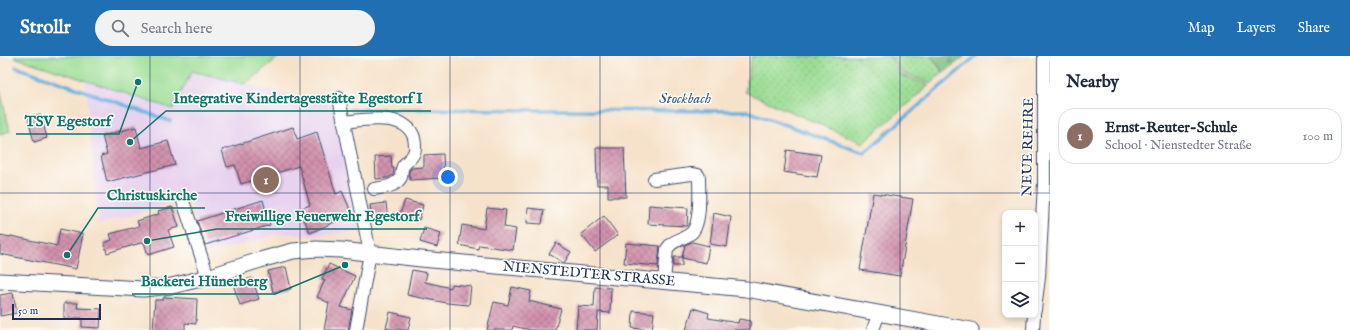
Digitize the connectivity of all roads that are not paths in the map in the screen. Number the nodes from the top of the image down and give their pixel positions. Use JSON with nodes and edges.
{"nodes":[{"id":1,"x":1044,"y":56,"type":"edge"},
{"id":2,"x":339,"y":98,"type":"dead end"},
{"id":3,"x":344,"y":122,"type":"junction"},
{"id":4,"x":654,"y":179,"type":"dead end"},
{"id":5,"x":374,"y":189,"type":"dead end"},
{"id":6,"x":182,"y":198,"type":"dead end"},
{"id":7,"x":370,"y":253,"type":"junction"},
{"id":8,"x":208,"y":277,"type":"junction"},
{"id":9,"x":0,"y":281,"type":"edge"},
{"id":10,"x":664,"y":281,"type":"junction"},
{"id":11,"x":1038,"y":285,"type":"edge"},
{"id":12,"x":879,"y":312,"type":"junction"},
{"id":13,"x":1034,"y":318,"type":"edge"},
{"id":14,"x":356,"y":330,"type":"edge"},
{"id":15,"x":873,"y":330,"type":"edge"},
{"id":16,"x":971,"y":330,"type":"edge"},
{"id":17,"x":1033,"y":330,"type":"edge"}],
"edges":[{"from":1,"to":11,"type":"street","name":"NEUE REHRE"},
{"from":2,"to":3,"type":"street"},
{"from":3,"to":5,"type":"street"},
{"from":3,"to":7,"type":"street"},
{"from":4,"to":10,"type":"street"},
{"from":6,"to":8,"type":"street"},
{"from":7,"to":8,"type":"main road","name":"NIENSTEDTER STRASSE"},
{"from":7,"to":10,"type":"main road","name":"NIENSTEDTER STRASSE"},
{"from":7,"to":14,"type":"street"},
{"from":8,"to":9,"type":"main road","name":"NIENSTEDTER STRASSE"},
{"from":10,"to":12,"type":"main road","name":"NIENSTEDTER STRASSE"},
{"from":12,"to":15,"type":"street"},
{"from":12,"to":16,"type":"main road","name":"NIENSTEDTER STRASSE"},
{"from":13,"to":17,"type":"street"}]}
